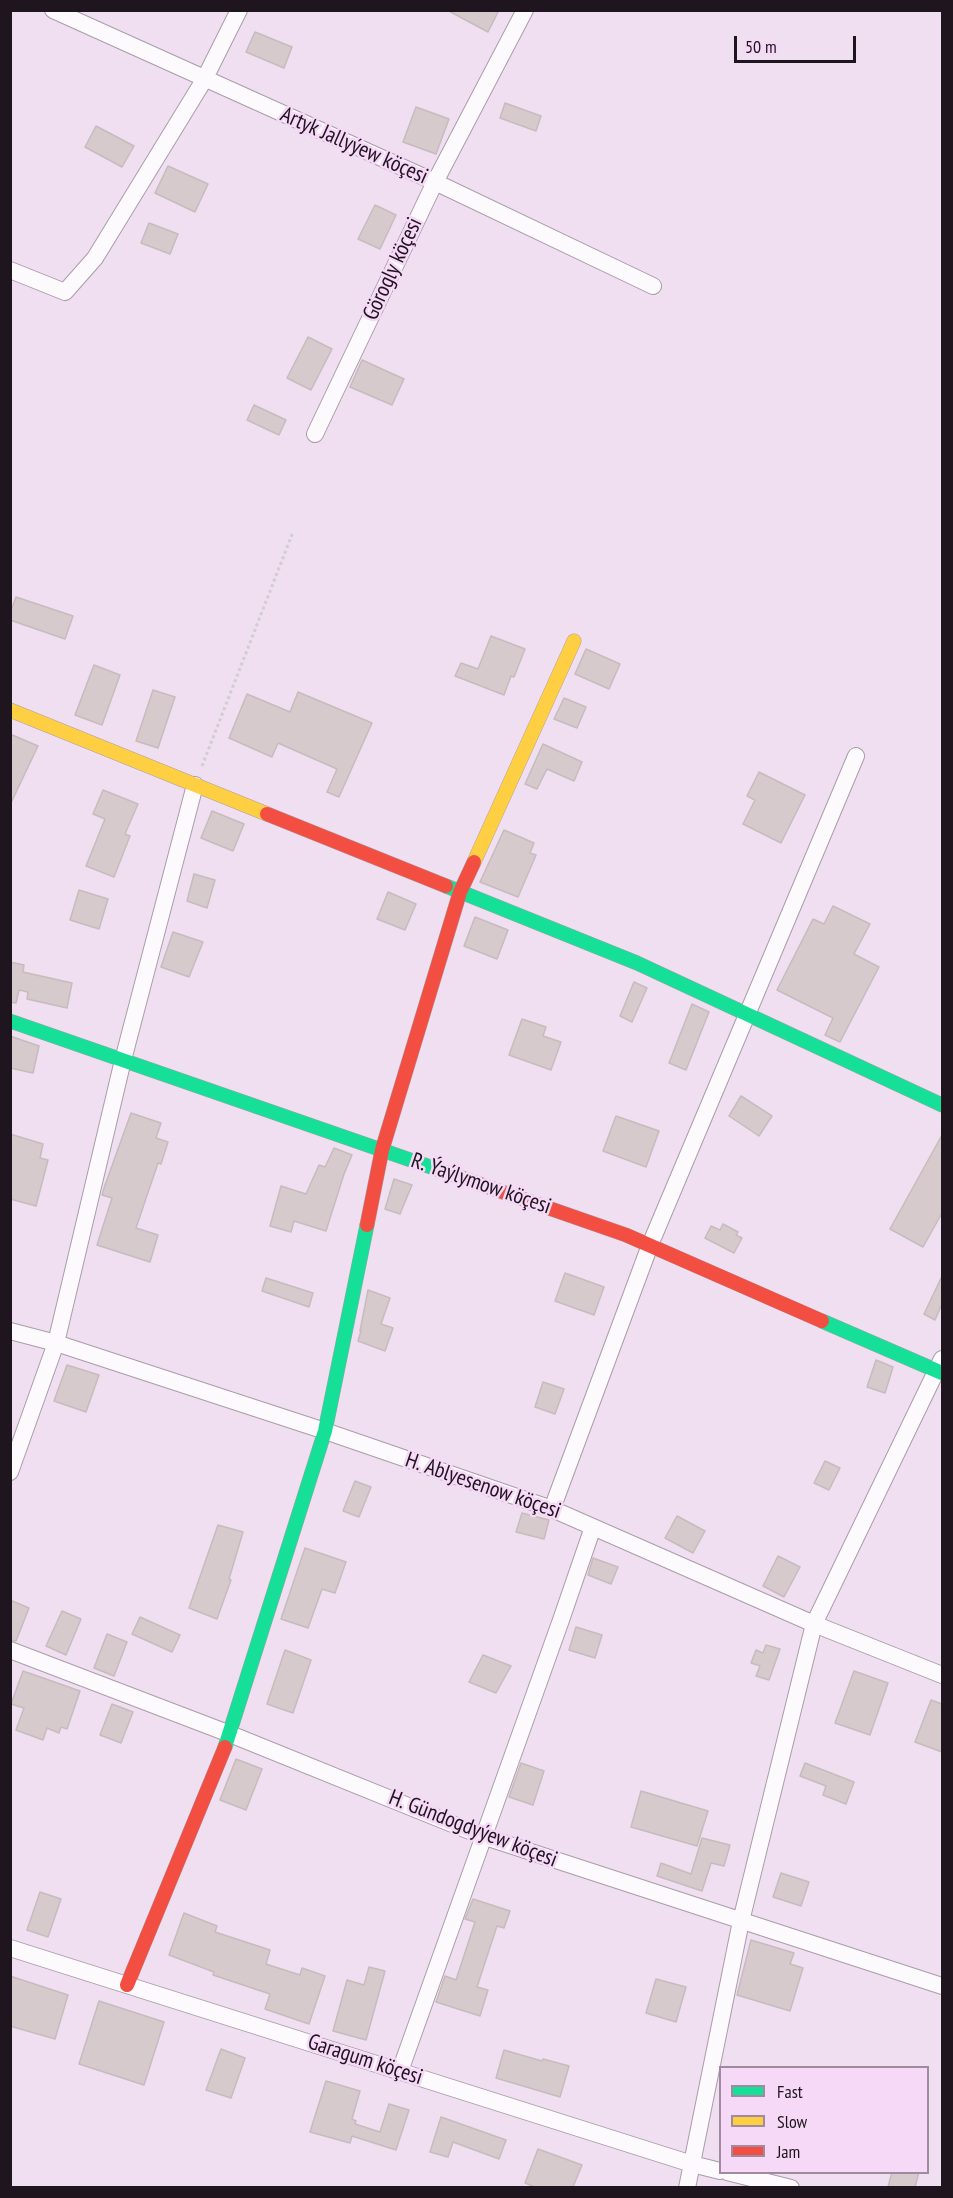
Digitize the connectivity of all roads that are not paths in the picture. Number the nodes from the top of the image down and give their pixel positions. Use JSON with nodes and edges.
{"nodes":[{"id":1,"x":53,"y":10,"type":"edge"},
{"id":2,"x":239,"y":10,"type":"edge"},
{"id":3,"x":525,"y":10,"type":"edge"},
{"id":4,"x":204,"y":80,"type":"junction"},
{"id":5,"x":435,"y":182,"type":"junction"},
{"id":6,"x":10,"y":270,"type":"edge"},
{"id":7,"x":653,"y":286,"type":"dead end"},
{"id":8,"x":315,"y":434,"type":"dead end"},
{"id":9,"x":574,"y":641,"type":"dead end"},
{"id":10,"x":10,"y":710,"type":"edge"},
{"id":11,"x":856,"y":756,"type":"dead end"},
{"id":12,"x":195,"y":785,"type":"junction"},
{"id":13,"x":460,"y":892,"type":"junction"},
{"id":14,"x":747,"y":1014,"type":"junction"},
{"id":15,"x":10,"y":1021,"type":"edge"},
{"id":16,"x":123,"y":1060,"type":"junction"},
{"id":17,"x":942,"y":1105,"type":"edge"},
{"id":18,"x":382,"y":1150,"type":"junction"},
{"id":19,"x":650,"y":1245,"type":"junction"},
{"id":20,"x":10,"y":1331,"type":"edge"},
{"id":21,"x":56,"y":1343,"type":"junction"},
{"id":22,"x":940,"y":1368,"type":"edge"},
{"id":23,"x":325,"y":1431,"type":"junction"},
{"id":24,"x":10,"y":1472,"type":"edge"},
{"id":25,"x":552,"y":1509,"type":"junction"},
{"id":26,"x":592,"y":1527,"type":"junction"},
{"id":27,"x":814,"y":1624,"type":"junction"},
{"id":28,"x":10,"y":1650,"type":"edge"},
{"id":29,"x":942,"y":1675,"type":"edge"},
{"id":30,"x":230,"y":1734,"type":"junction"},
{"id":31,"x":483,"y":1836,"type":"junction"},
{"id":32,"x":741,"y":1921,"type":"junction"},
{"id":33,"x":10,"y":1948,"type":"edge"},
{"id":34,"x":127,"y":1985,"type":"junction"},
{"id":35,"x":942,"y":1986,"type":"edge"},
{"id":36,"x":400,"y":2071,"type":"junction"},
{"id":37,"x":692,"y":2164,"type":"junction"},
{"id":38,"x":719,"y":2171,"type":"edge"},
{"id":39,"x":736,"y":2174,"type":"edge"},
{"id":40,"x":687,"y":2187,"type":"edge"},
{"id":41,"x":791,"y":2187,"type":"edge"}],
"edges":[{"from":1,"to":4,"type":"street","name":"Artyk Jallyýew köçesi"},
{"from":2,"to":4,"type":"street"},
{"from":3,"to":5,"type":"street","name":"Görogly köçesi"},
{"from":4,"to":5,"type":"street","name":"Artyk Jallyýew köçesi"},
{"from":4,"to":6,"type":"street"},
{"from":5,"to":7,"type":"street","name":"Artyk Jallyýew köçesi"},
{"from":5,"to":8,"type":"street","name":"Görogly köçesi"},
{"from":9,"to":13,"type":"street"},
{"from":10,"to":12,"type":"street"},
{"from":11,"to":14,"type":"street"},
{"from":12,"to":13,"type":"street"},
{"from":12,"to":16,"type":"street"},
{"from":13,"to":14,"type":"street"},
{"from":13,"to":18,"type":"street"},
{"from":14,"to":17,"type":"street"},
{"from":14,"to":19,"type":"street"},
{"from":15,"to":16,"type":"street","name":"R. Ýaýlymow köçesi"},
{"from":16,"to":18,"type":"street","name":"R. Ýaýlymow köçesi"},
{"from":16,"to":21,"type":"street"},
{"from":18,"to":19,"type":"street","name":"R. Ýaýlymow köçesi"},
{"from":18,"to":23,"type":"street"},
{"from":19,"to":22,"type":"street","name":"R. Ýaýlymow köçesi"},
{"from":19,"to":25,"type":"street"},
{"from":20,"to":21,"type":"street","name":"H. Ablyesenow köçesi"},
{"from":21,"to":23,"type":"street","name":"H. Ablyesenow köçesi"},
{"from":21,"to":24,"type":"street"},
{"from":22,"to":27,"type":"street"},
{"from":23,"to":25,"type":"street","name":"H. Ablyesenow köçesi"},
{"from":23,"to":30,"type":"street"},
{"from":25,"to":26,"type":"street","name":"H. Ablyesenow köçesi"},
{"from":26,"to":27,"type":"street","name":"H. Ablyesenow köçesi"},
{"from":26,"to":31,"type":"street"},
{"from":27,"to":29,"type":"street","name":"H. Ablyesenow köçesi"},
{"from":27,"to":32,"type":"street"},
{"from":28,"to":30,"type":"street","name":"H. Gündogdyýew köçesi"},
{"from":30,"to":31,"type":"street","name":"H. Gündogdyýew köçesi"},
{"from":30,"to":34,"type":"street"},
{"from":31,"to":32,"type":"street","name":"H. Gündogdyýew köçesi"},
{"from":31,"to":36,"type":"street"},
{"from":32,"to":35,"type":"street","name":"H. Gündogdyýew köçesi"},
{"from":32,"to":37,"type":"street"},
{"from":33,"to":34,"type":"street","name":"Garagum köçesi"},
{"from":34,"to":36,"type":"street","name":"Garagum köçesi"},
{"from":36,"to":37,"type":"street","name":"Garagum köçesi"},
{"from":37,"to":38,"type":"street","name":"Garagum köçesi"},
{"from":37,"to":40,"type":"street"},
{"from":39,"to":41,"type":"street"}]}
